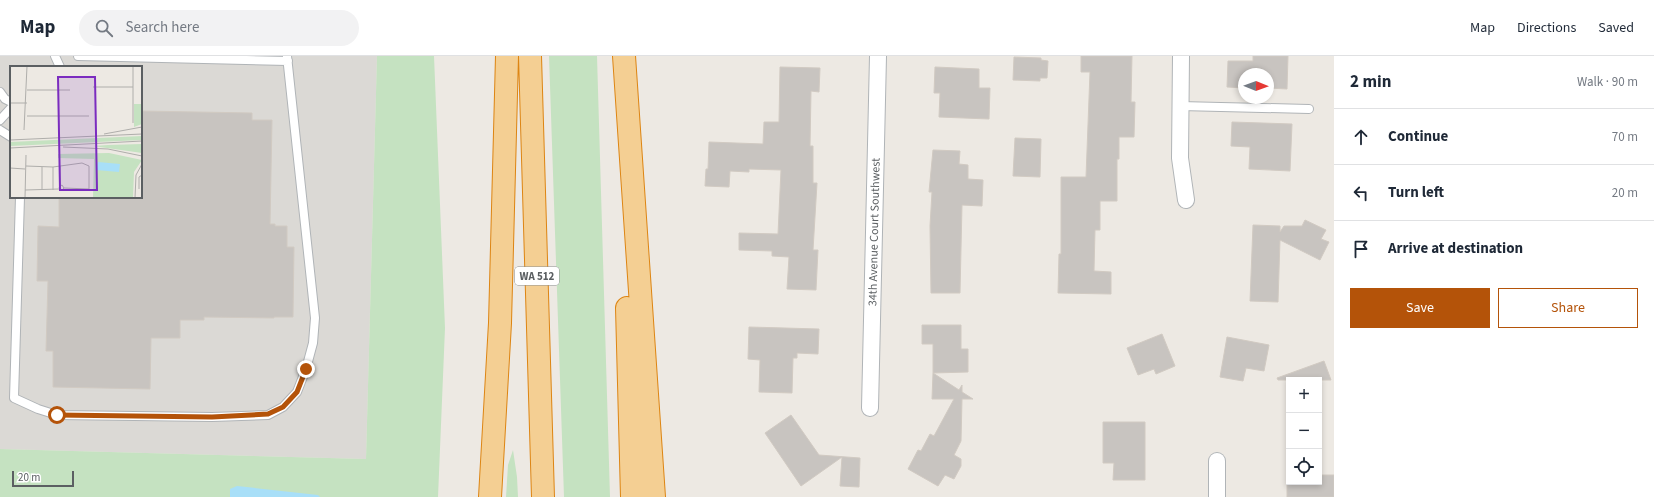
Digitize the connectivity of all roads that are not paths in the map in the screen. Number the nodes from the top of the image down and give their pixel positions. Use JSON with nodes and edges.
{"nodes":[{"id":1,"x":55,"y":56,"type":"edge"},
{"id":2,"x":78,"y":56,"type":"edge"},
{"id":3,"x":507,"y":56,"type":"edge"},
{"id":4,"x":530,"y":56,"type":"edge"},
{"id":5,"x":621,"y":56,"type":"edge"},
{"id":6,"x":624,"y":56,"type":"edge"},
{"id":7,"x":878,"y":56,"type":"edge"},
{"id":8,"x":1181,"y":56,"type":"edge"},
{"id":9,"x":288,"y":58,"type":"edge"},
{"id":10,"x":60,"y":66,"type":"edge"},
{"id":11,"x":0,"y":92,"type":"edge"},
{"id":12,"x":10,"y":102,"type":"edge"},
{"id":13,"x":1180,"y":106,"type":"junction"},
{"id":14,"x":10,"y":109,"type":"edge"},
{"id":15,"x":1309,"y":109,"type":"dead end"},
{"id":16,"x":0,"y":120,"type":"edge"},
{"id":17,"x":0,"y":130,"type":"edge"},
{"id":18,"x":10,"y":136,"type":"edge"},
{"id":19,"x":20,"y":198,"type":"edge"},
{"id":20,"x":1186,"y":200,"type":"dead end"},
{"id":21,"x":870,"y":408,"type":"dead end"},
{"id":22,"x":1217,"y":461,"type":"dead end"},
{"id":23,"x":490,"y":497,"type":"edge"},
{"id":24,"x":543,"y":497,"type":"edge"},
{"id":25,"x":632,"y":497,"type":"edge"},
{"id":26,"x":654,"y":497,"type":"edge"},
{"id":27,"x":1216,"y":497,"type":"edge"}],
"edges":[{"from":1,"to":10,"type":"lane"},
{"from":2,"to":9,"type":"lane"},
{"from":3,"to":23,"type":"highway"},
{"from":4,"to":24,"type":"highway","number":"WA 512"},
{"from":5,"to":25,"type":"highway"},
{"from":6,"to":26,"type":"highway"},
{"from":7,"to":21,"type":"street","name":"34th Avenue Court Southwest"},
{"from":8,"to":13,"type":"street"},
{"from":9,"to":19,"type":"lane"},
{"from":11,"to":12,"type":"lane"},
{"from":13,"to":15,"type":"lane"},
{"from":13,"to":20,"type":"street"},
{"from":14,"to":16,"type":"lane"},
{"from":17,"to":18,"type":"lane"},
{"from":22,"to":27,"type":"street"}]}
